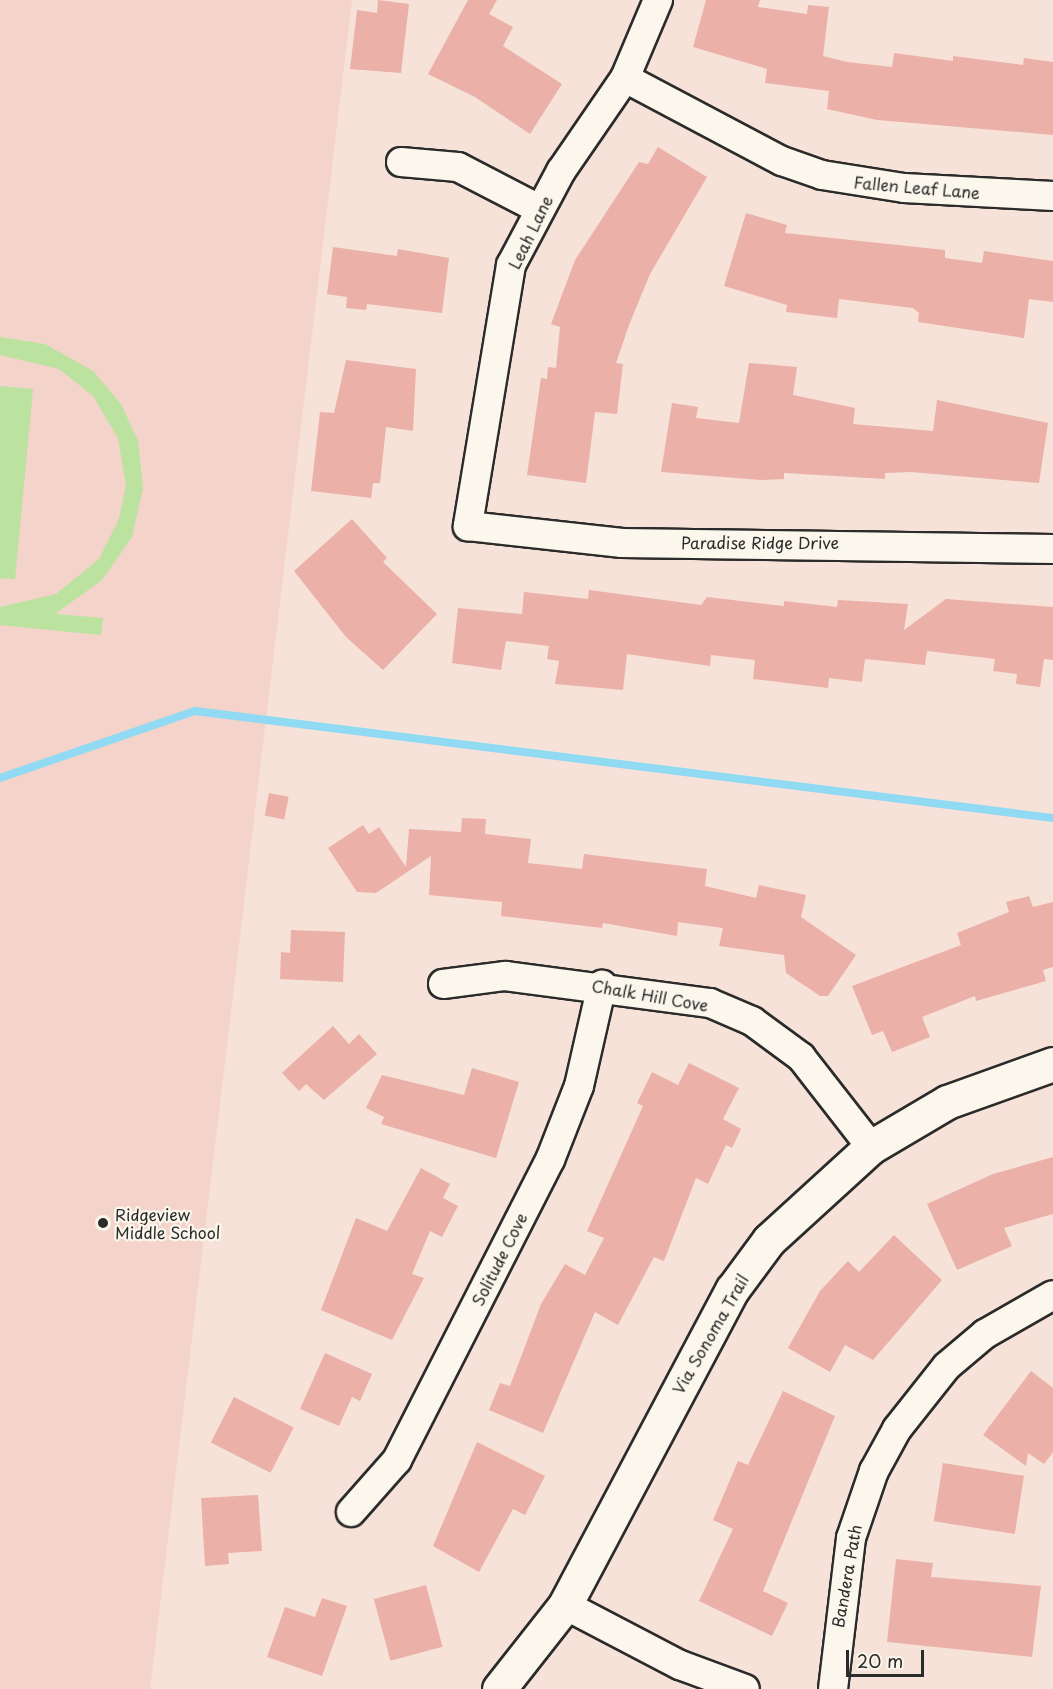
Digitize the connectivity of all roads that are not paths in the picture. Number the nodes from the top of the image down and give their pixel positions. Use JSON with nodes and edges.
{"nodes":[{"id":1,"x":658,"y":0,"type":"edge"},
{"id":2,"x":625,"y":78,"type":"junction"},
{"id":3,"x":401,"y":162,"type":"dead end"},
{"id":4,"x":1053,"y":196,"type":"edge"},
{"id":5,"x":539,"y":209,"type":"junction"},
{"id":6,"x":468,"y":526,"type":"joint"},
{"id":7,"x":1053,"y":549,"type":"edge"},
{"id":8,"x":443,"y":984,"type":"dead end"},
{"id":9,"x":602,"y":985,"type":"junction"},
{"id":10,"x":1053,"y":1064,"type":"edge"},
{"id":11,"x":871,"y":1147,"type":"junction"},
{"id":12,"x":1053,"y":1295,"type":"edge"},
{"id":13,"x":351,"y":1512,"type":"dead end"},
{"id":14,"x":566,"y":1605,"type":"junction"},
{"id":15,"x":499,"y":1689,"type":"edge"},
{"id":16,"x":745,"y":1689,"type":"edge"},
{"id":17,"x":832,"y":1689,"type":"edge"}],
"edges":[{"from":1,"to":2,"type":"street","name":"Leah Lane"},
{"from":2,"to":4,"type":"street","name":"Fallen Leaf Lane"},
{"from":2,"to":5,"type":"street","name":"Leah Lane"},
{"from":3,"to":5,"type":"street"},
{"from":5,"to":6,"type":"street","name":"Leah Lane"},
{"from":6,"to":7,"type":"street","name":"Paradise Ridge Drive"},
{"from":8,"to":9,"type":"street","name":"Chalk Hill Cove"},
{"from":9,"to":11,"type":"street","name":"Chalk Hill Cove"},
{"from":9,"to":13,"type":"street","name":"Solitude Cove"},
{"from":10,"to":11,"type":"street","name":"Via Sonoma Trail"},
{"from":11,"to":14,"type":"street","name":"Via Sonoma Trail"},
{"from":12,"to":17,"type":"street","name":"Bandera Path"},
{"from":14,"to":15,"type":"street","name":"Via Sonoma Trail"},
{"from":14,"to":16,"type":"street"}]}
